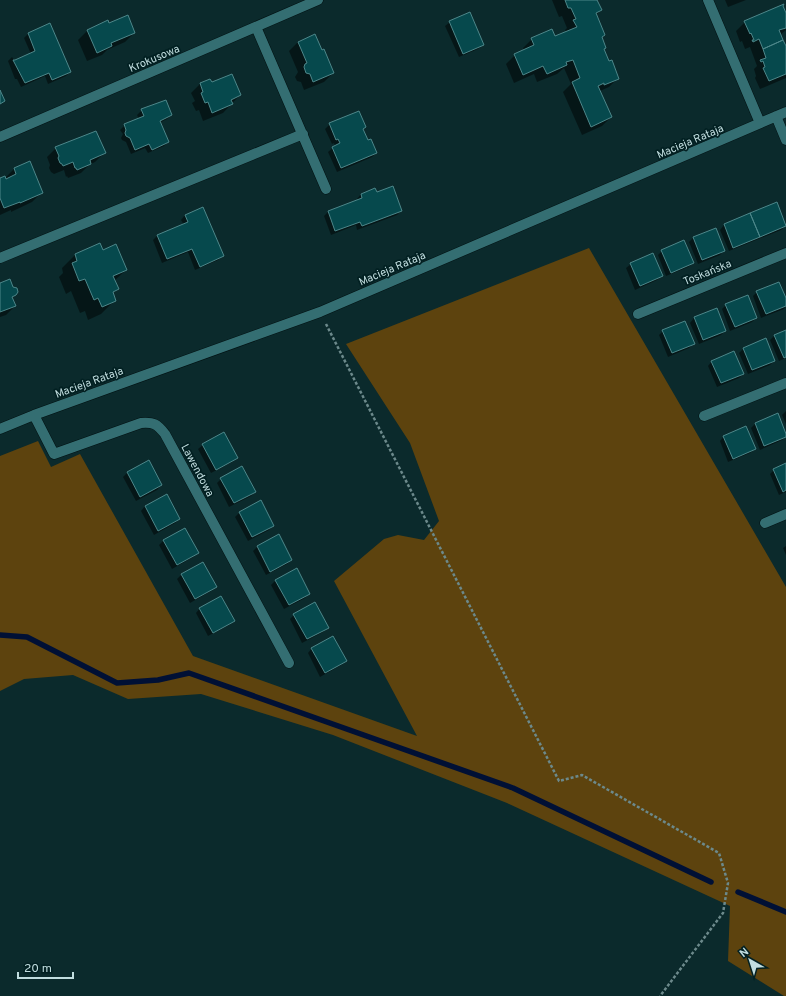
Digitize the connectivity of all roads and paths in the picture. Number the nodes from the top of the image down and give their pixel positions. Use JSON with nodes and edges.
{"nodes":[{"id":1,"x":318,"y":0,"type":"edge"},
{"id":2,"x":708,"y":0,"type":"edge"},
{"id":3,"x":256,"y":27,"type":"junction"},
{"id":4,"x":781,"y":114,"type":"edge"},
{"id":5,"x":760,"y":124,"type":"junction"},
{"id":6,"x":303,"y":134,"type":"junction"},
{"id":7,"x":0,"y":137,"type":"edge"},
{"id":8,"x":786,"y":140,"type":"edge"},
{"id":9,"x":326,"y":189,"type":"dead end"},
{"id":10,"x":786,"y":253,"type":"edge"},
{"id":11,"x":0,"y":258,"type":"edge"},
{"id":12,"x":320,"y":312,"type":"junction"},
{"id":13,"x":638,"y":314,"type":"dead end"},
{"id":14,"x":786,"y":383,"type":"edge"},
{"id":15,"x":34,"y":415,"type":"junction"},
{"id":16,"x":704,"y":416,"type":"dead end"},
{"id":17,"x":0,"y":429,"type":"edge"},
{"id":18,"x":786,"y":514,"type":"edge"},
{"id":19,"x":765,"y":523,"type":"dead end"},
{"id":20,"x":289,"y":663,"type":"dead end"},
{"id":21,"x":660,"y":996,"type":"edge"}],
"edges":[{"from":1,"to":3,"type":"street","name":"Krokusowa"},
{"from":2,"to":5,"type":"street"},
{"from":3,"to":6,"type":"street"},
{"from":3,"to":7,"type":"street","name":"Krokusowa"},
{"from":4,"to":5,"type":"street","name":"Macieja Rataja"},
{"from":4,"to":8,"type":"street"},
{"from":5,"to":12,"type":"street","name":"Macieja Rataja"},
{"from":6,"to":9,"type":"street"},
{"from":6,"to":11,"type":"street"},
{"from":10,"to":13,"type":"street","name":"Toskańska"},
{"from":12,"to":15,"type":"street","name":"Macieja Rataja"},
{"from":12,"to":21,"type":"path"},
{"from":14,"to":16,"type":"street"},
{"from":15,"to":17,"type":"street","name":"Macieja Rataja"},
{"from":15,"to":20,"type":"street","name":"Lawendowa"},
{"from":18,"to":19,"type":"street"}]}
